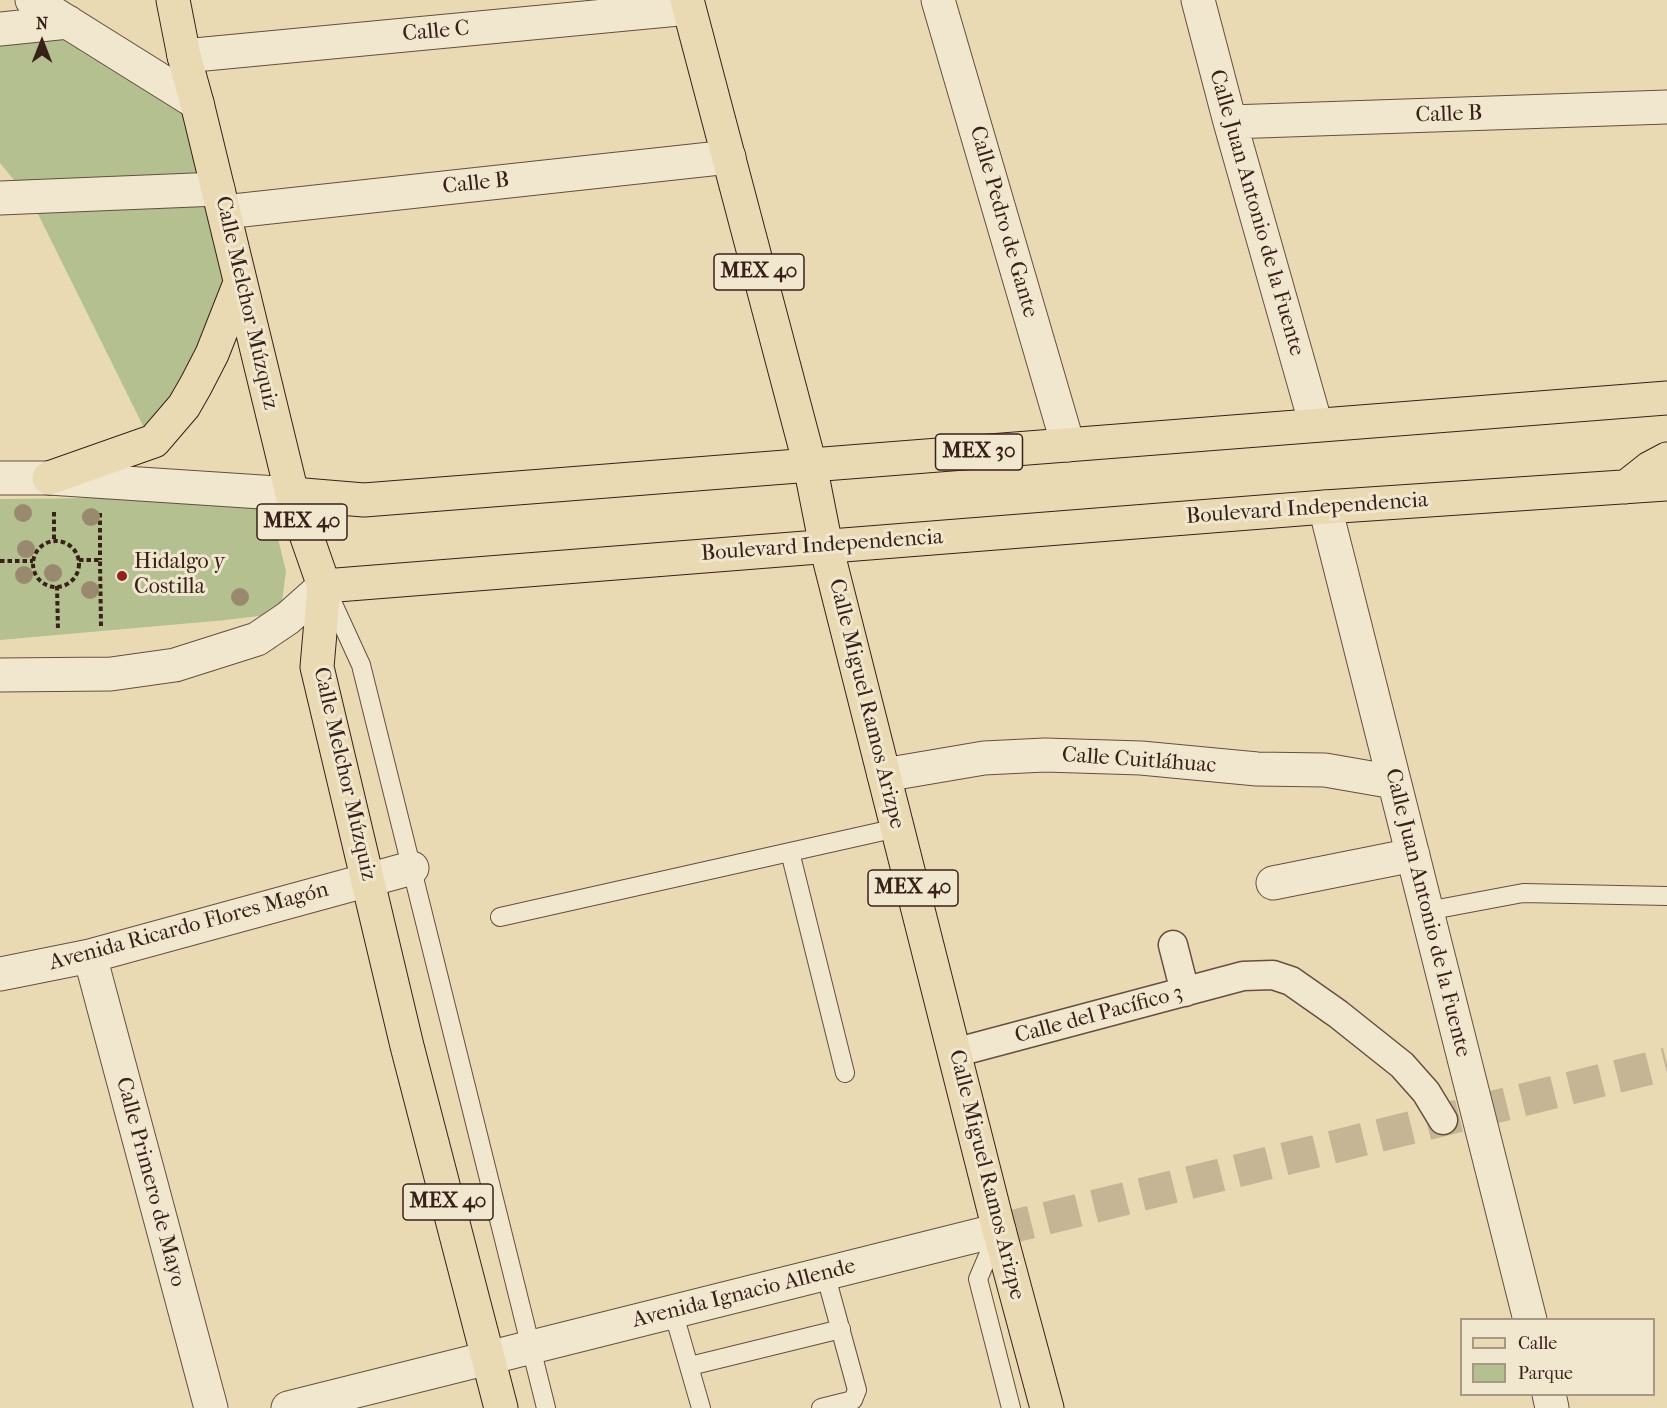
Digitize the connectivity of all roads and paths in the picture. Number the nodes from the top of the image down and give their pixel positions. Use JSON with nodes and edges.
{"nodes":[{"id":1,"x":32,"y":0,"type":"edge"},
{"id":2,"x":173,"y":0,"type":"edge"},
{"id":3,"x":938,"y":0,"type":"edge"},
{"id":4,"x":1198,"y":0,"type":"edge"},
{"id":5,"x":688,"y":4,"type":"edge"},
{"id":6,"x":68,"y":22,"type":"junction"},
{"id":7,"x":0,"y":29,"type":"edge"},
{"id":8,"x":184,"y":56,"type":"junction"},
{"id":9,"x":197,"y":103,"type":"junction"},
{"id":10,"x":1667,"y":107,"type":"edge"},
{"id":11,"x":1230,"y":122,"type":"junction"},
{"id":12,"x":729,"y":157,"type":"junction"},
{"id":13,"x":0,"y":198,"type":"edge"},
{"id":14,"x":221,"y":200,"type":"junction"},
{"id":15,"x":240,"y":283,"type":"junction"},
{"id":16,"x":1667,"y":398,"type":"edge"},
{"id":17,"x":1316,"y":425,"type":"junction"},
{"id":18,"x":1068,"y":445,"type":"junction"},
{"id":19,"x":1667,"y":459,"type":"edge"},
{"id":20,"x":810,"y":465,"type":"junction"},
{"id":21,"x":0,"y":478,"type":"edge"},
{"id":22,"x":49,"y":478,"type":"junction"},
{"id":23,"x":1667,"y":484,"type":"edge"},
{"id":24,"x":1626,"y":487,"type":"junction"},
{"id":25,"x":292,"y":494,"type":"junction"},
{"id":26,"x":1325,"y":507,"type":"junction"},
{"id":27,"x":54,"y":510,"type":"dead end"},
{"id":28,"x":100,"y":512,"type":"dead end"},
{"id":29,"x":54,"y":541,"type":"junction"},
{"id":30,"x":826,"y":546,"type":"junction"},
{"id":31,"x":79,"y":560,"type":"junction"},
{"id":32,"x":100,"y":560,"type":"junction"},
{"id":33,"x":0,"y":561,"type":"edge"},
{"id":34,"x":33,"y":561,"type":"junction"},
{"id":35,"x":57,"y":586,"type":"junction"},
{"id":36,"x":324,"y":586,"type":"junction"},
{"id":37,"x":101,"y":626,"type":"dead end"},
{"id":38,"x":58,"y":630,"type":"dead end"},
{"id":39,"x":0,"y":675,"type":"edge"},
{"id":40,"x":884,"y":775,"type":"junction"},
{"id":41,"x":1394,"y":782,"type":"junction"},
{"id":42,"x":897,"y":828,"type":"junction"},
{"id":43,"x":790,"y":852,"type":"junction"},
{"id":44,"x":1413,"y":855,"type":"junction"},
{"id":45,"x":412,"y":868,"type":"junction"},
{"id":46,"x":368,"y":880,"type":"junction"},
{"id":47,"x":1273,"y":883,"type":"dead end"},
{"id":48,"x":1667,"y":896,"type":"edge"},
{"id":49,"x":1427,"y":911,"type":"junction"},
{"id":50,"x":500,"y":917,"type":"dead end"},
{"id":51,"x":1173,"y":945,"type":"dead end"},
{"id":52,"x":90,"y":956,"type":"junction"},
{"id":53,"x":0,"y":974,"type":"edge"},
{"id":54,"x":1185,"y":992,"type":"junction"},
{"id":55,"x":954,"y":1053,"type":"junction"},
{"id":56,"x":845,"y":1073,"type":"dead end"},
{"id":57,"x":1443,"y":1120,"type":"dead end"},
{"id":58,"x":999,"y":1230,"type":"junction"},
{"id":59,"x":825,"y":1274,"type":"junction"},
{"id":60,"x":674,"y":1311,"type":"junction"},
{"id":61,"x":1529,"y":1318,"type":"edge"},
{"id":62,"x":841,"y":1329,"type":"junction"},
{"id":63,"x":531,"y":1347,"type":"junction"},
{"id":64,"x":488,"y":1358,"type":"junction"},
{"id":65,"x":690,"y":1366,"type":"junction"},
{"id":66,"x":210,"y":1408,"type":"edge"},
{"id":67,"x":288,"y":1408,"type":"edge"},
{"id":68,"x":501,"y":1408,"type":"edge"},
{"id":69,"x":546,"y":1408,"type":"edge"},
{"id":70,"x":701,"y":1408,"type":"edge"},
{"id":71,"x":820,"y":1408,"type":"edge"},
{"id":72,"x":1011,"y":1408,"type":"edge"},
{"id":73,"x":1047,"y":1408,"type":"edge"}],
"edges":[{"from":1,"to":6,"type":"street"},
{"from":2,"to":8,"type":"main road","name":"Calle Melchor Múzquiz","number":"MEX 40"},
{"from":3,"to":18,"type":"street","name":"Calle Pedro de Gante"},
{"from":4,"to":11,"type":"street","name":"Calle Juan Antonio de la Fuente"},
{"from":5,"to":8,"type":"street","name":"Calle C"},
{"from":5,"to":12,"type":"main road","name":"Calle Miguel Ramos Arizpe","number":"MEX 40"},
{"from":6,"to":7,"type":"street"},
{"from":6,"to":9,"type":"street"},
{"from":8,"to":9,"type":"main road","name":"Calle Melchor Múzquiz","number":"MEX 40"},
{"from":9,"to":14,"type":"main road","name":"Calle Melchor Múzquiz","number":"MEX 40"},
{"from":10,"to":11,"type":"street","name":"Calle B"},
{"from":11,"to":17,"type":"street","name":"Calle Juan Antonio de la Fuente"},
{"from":12,"to":14,"type":"street","name":"Calle B"},
{"from":12,"to":20,"type":"main road","name":"Calle Miguel Ramos Arizpe","number":"MEX 40"},
{"from":13,"to":14,"type":"street"},
{"from":14,"to":15,"type":"main road","name":"Calle Melchor Múzquiz","number":"MEX 40"},
{"from":15,"to":22,"type":"main road"},
{"from":15,"to":25,"type":"main road","name":"Calle Melchor Múzquiz","number":"MEX 40"},
{"from":16,"to":17,"type":"main road","number":"MEX 30"},
{"from":17,"to":18,"type":"main road","number":"MEX 30"},
{"from":18,"to":20,"type":"main road","number":"MEX 30"},
{"from":19,"to":24,"type":"main road"},
{"from":20,"to":25,"type":"main road","number":"MEX 30"},
{"from":20,"to":30,"type":"main road","name":"Calle Miguel Ramos Arizpe","number":"MEX 40"},
{"from":21,"to":22,"type":"street"},
{"from":22,"to":25,"type":"street"},
{"from":23,"to":24,"type":"main road","name":"Boulevard Independencia"},
{"from":24,"to":26,"type":"main road","name":"Boulevard Independencia"},
{"from":25,"to":36,"type":"main road","name":"Calle Melchor Múzquiz","number":"MEX 40"},
{"from":26,"to":30,"type":"main road","name":"Boulevard Independencia"},
{"from":26,"to":41,"type":"street","name":"Calle Juan Antonio de la Fuente"},
{"from":27,"to":29,"type":"path"},
{"from":28,"to":32,"type":"path"},
{"from":29,"to":31,"type":"path"},
{"from":29,"to":34,"type":"path"},
{"from":30,"to":36,"type":"main road","name":"Boulevard Independencia"},
{"from":30,"to":40,"type":"main road","name":"Calle Miguel Ramos Arizpe","number":"MEX 40"},
{"from":31,"to":32,"type":"path"},
{"from":31,"to":35,"type":"path"},
{"from":32,"to":37,"type":"path"},
{"from":33,"to":34,"type":"path"},
{"from":34,"to":35,"type":"path"},
{"from":35,"to":38,"type":"path"},
{"from":36,"to":39,"type":"street"},
{"from":36,"to":45,"type":"lane"},
{"from":36,"to":46,"type":"main road","name":"Calle Melchor Múzquiz","number":"MEX 40"},
{"from":40,"to":41,"type":"street","name":"Calle Cuitláhuac"},
{"from":40,"to":42,"type":"main road","name":"Calle Miguel Ramos Arizpe","number":"MEX 40"},
{"from":41,"to":44,"type":"street","name":"Calle Juan Antonio de la Fuente"},
{"from":42,"to":43,"type":"lane"},
{"from":42,"to":55,"type":"main road","name":"Calle Miguel Ramos Arizpe","number":"MEX 40"},
{"from":43,"to":50,"type":"lane"},
{"from":43,"to":56,"type":"lane"},
{"from":44,"to":47,"type":"street"},
{"from":44,"to":49,"type":"street","name":"Calle Juan Antonio de la Fuente"},
{"from":45,"to":46,"type":"street","name":"Avenida Ricardo Flores Magón"},
{"from":45,"to":63,"type":"lane"},
{"from":46,"to":52,"type":"street","name":"Avenida Ricardo Flores Magón"},
{"from":46,"to":64,"type":"main road","name":"Calle Melchor Múzquiz","number":"MEX 40"},
{"from":48,"to":49,"type":"lane"},
{"from":49,"to":61,"type":"street","name":"Calle Juan Antonio de la Fuente"},
{"from":51,"to":54,"type":"street"},
{"from":52,"to":53,"type":"street","name":"Avenida Ricardo Flores Magón"},
{"from":52,"to":66,"type":"street","name":"Calle Primero de Mayo"},
{"from":54,"to":55,"type":"street","name":"Calle del Pacífico 3"},
{"from":54,"to":57,"type":"street","name":"Calle del Pacífico 3"},
{"from":55,"to":58,"type":"main road","name":"Calle Miguel Ramos Arizpe","number":"MEX 40"},
{"from":58,"to":59,"type":"street","name":"Avenida Ignacio Allende"},
{"from":58,"to":72,"type":"lane"},
{"from":58,"to":73,"type":"main road","name":"Calle Miguel Ramos Arizpe","number":"MEX 40"},
{"from":59,"to":60,"type":"street","name":"Avenida Ignacio Allende"},
{"from":59,"to":62,"type":"lane"},
{"from":60,"to":63,"type":"street","name":"Avenida Ignacio Allende"},
{"from":60,"to":65,"type":"lane"},
{"from":62,"to":65,"type":"lane"},
{"from":62,"to":71,"type":"lane"},
{"from":63,"to":64,"type":"street","name":"Avenida Ignacio Allende"},
{"from":63,"to":69,"type":"lane"},
{"from":64,"to":67,"type":"street","name":"Avenida Ignacio Allende"},
{"from":64,"to":68,"type":"main road","name":"Calle Melchor Múzquiz","number":"MEX 40"},
{"from":65,"to":70,"type":"lane"}]}
